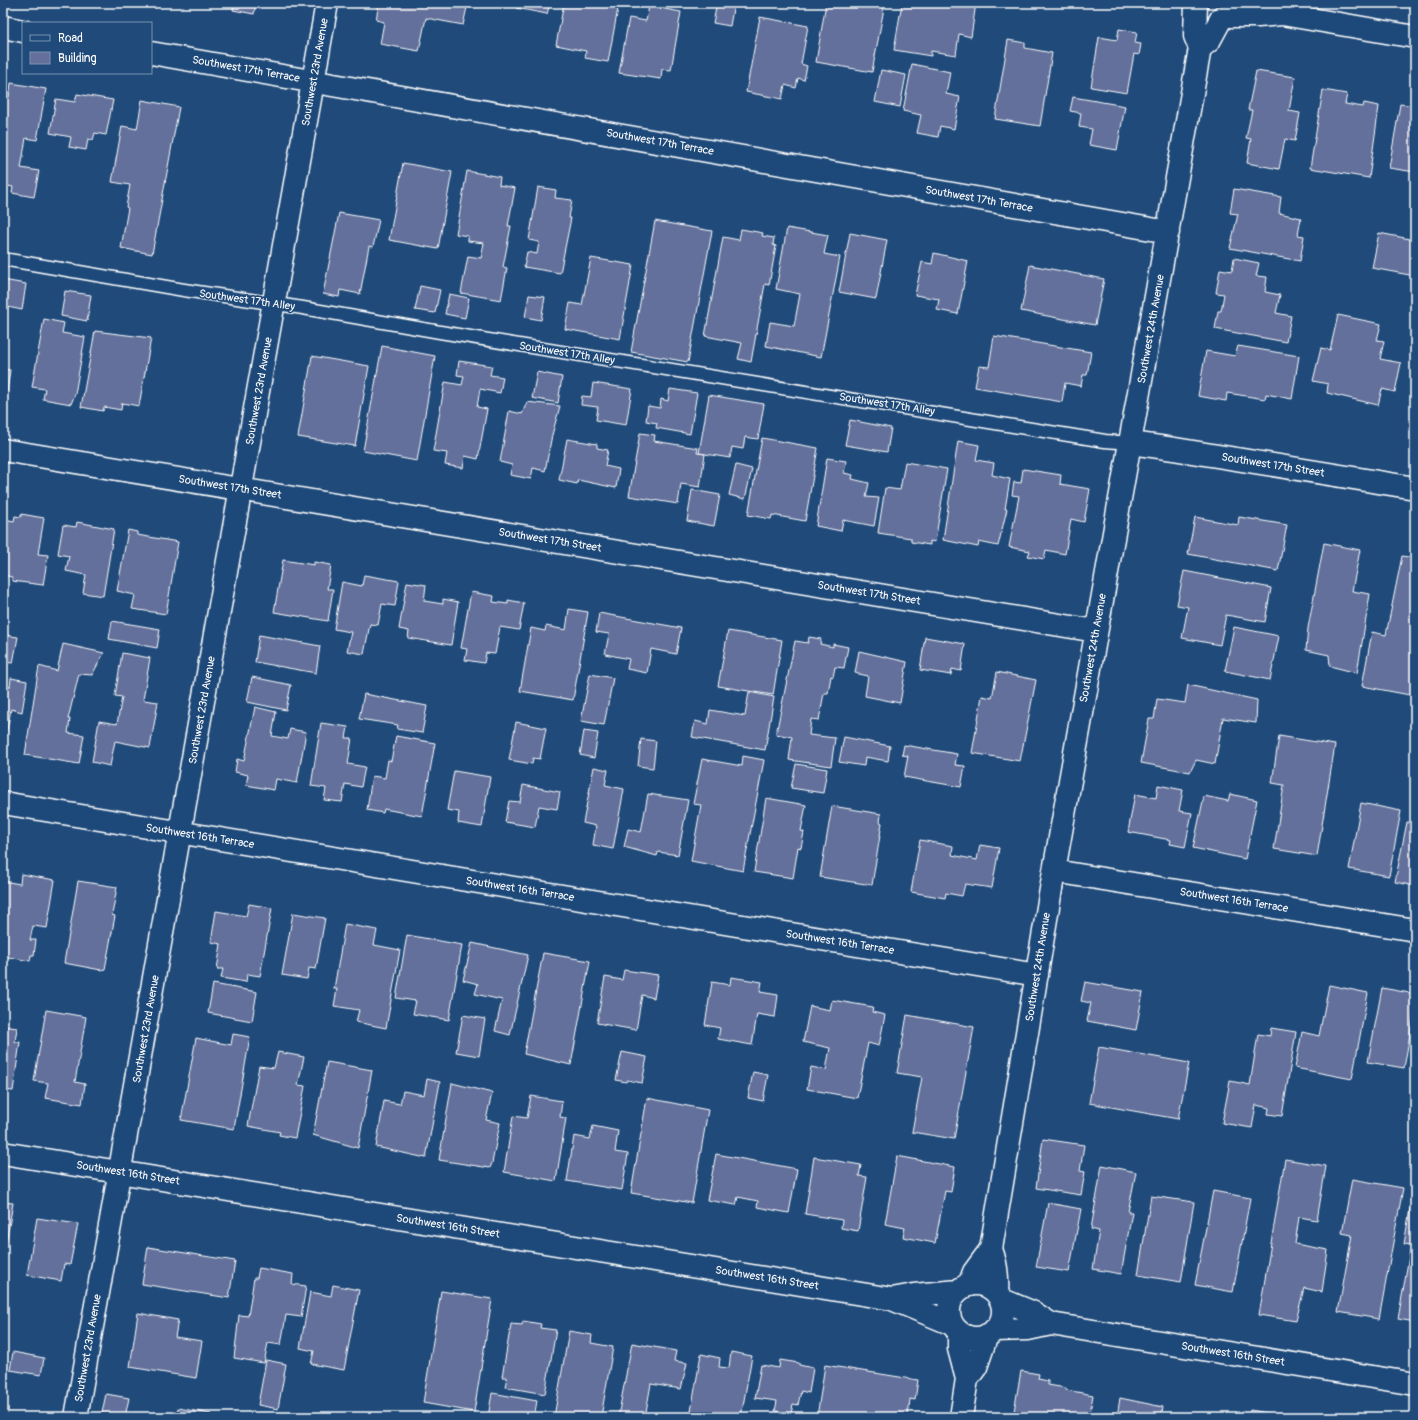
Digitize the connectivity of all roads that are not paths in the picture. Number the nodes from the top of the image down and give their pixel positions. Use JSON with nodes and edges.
{"nodes":[{"id":1,"x":327,"y":3,"type":"edge"},
{"id":2,"x":1196,"y":3,"type":"edge"},
{"id":3,"x":1261,"y":3,"type":"edge"},
{"id":4,"x":1227,"y":12,"type":"edge"},
{"id":5,"x":1282,"y":14,"type":"junction"},
{"id":6,"x":3,"y":27,"type":"edge"},
{"id":7,"x":22,"y":30,"type":"edge"},
{"id":8,"x":1415,"y":37,"type":"edge"},
{"id":9,"x":1200,"y":48,"type":"junction"},
{"id":10,"x":152,"y":53,"type":"edge"},
{"id":11,"x":313,"y":81,"type":"junction"},
{"id":12,"x":1168,"y":232,"type":"junction"},
{"id":13,"x":3,"y":259,"type":"edge"},
{"id":14,"x":275,"y":303,"type":"junction"},
{"id":15,"x":1131,"y":443,"type":"junction"},
{"id":16,"x":3,"y":450,"type":"edge"},
{"id":17,"x":1415,"y":488,"type":"edge"},
{"id":18,"x":241,"y":489,"type":"junction"},
{"id":19,"x":1096,"y":631,"type":"junction"},
{"id":20,"x":3,"y":803,"type":"edge"},
{"id":21,"x":181,"y":832,"type":"junction"},
{"id":22,"x":1054,"y":871,"type":"junction"},
{"id":23,"x":1415,"y":930,"type":"edge"},
{"id":24,"x":1037,"y":975,"type":"junction"},
{"id":25,"x":3,"y":1153,"type":"edge"},
{"id":26,"x":120,"y":1172,"type":"junction"},
{"id":27,"x":991,"y":1249,"type":"junction"},
{"id":28,"x":963,"y":1288,"type":"junction"},
{"id":29,"x":998,"y":1297,"type":"junction"},
{"id":30,"x":892,"y":1299,"type":"junction"},
{"id":31,"x":1051,"y":1324,"type":"junction"},
{"id":32,"x":956,"y":1328,"type":"junction"},
{"id":33,"x":991,"y":1333,"type":"junction"},
{"id":34,"x":967,"y":1379,"type":"junction"},
{"id":35,"x":1415,"y":1384,"type":"edge"},
{"id":36,"x":76,"y":1417,"type":"edge"},
{"id":37,"x":961,"y":1417,"type":"edge"}],
"edges":[{"from":1,"to":11,"type":"street","name":"Southwest 23rd Avenue"},
{"from":2,"to":4,"type":"street"},
{"from":2,"to":9,"type":"street","name":"Southwest 24th Avenue"},
{"from":3,"to":5,"type":"street"},
{"from":4,"to":5,"type":"street"},
{"from":4,"to":9,"type":"street"},
{"from":5,"to":8,"type":"street"},
{"from":6,"to":7,"type":"street"},
{"from":9,"to":12,"type":"street","name":"Southwest 24th Avenue"},
{"from":10,"to":11,"type":"street","name":"Southwest 17th Terrace"},
{"from":11,"to":12,"type":"street","name":"Southwest 17th Terrace"},
{"from":11,"to":14,"type":"street","name":"Southwest 23rd Avenue"},
{"from":12,"to":15,"type":"street","name":"Southwest 24th Avenue"},
{"from":13,"to":14,"type":"lane","name":"Southwest 17th Alley"},
{"from":14,"to":15,"type":"lane","name":"Southwest 17th Alley"},
{"from":14,"to":18,"type":"street","name":"Southwest 23rd Avenue"},
{"from":15,"to":17,"type":"street","name":"Southwest 17th Street"},
{"from":15,"to":19,"type":"street","name":"Southwest 24th Avenue"},
{"from":16,"to":18,"type":"street","name":"Southwest 17th Street"},
{"from":18,"to":19,"type":"street","name":"Southwest 17th Street"},
{"from":18,"to":21,"type":"street","name":"Southwest 23rd Avenue"},
{"from":19,"to":22,"type":"street","name":"Southwest 24th Avenue"},
{"from":20,"to":21,"type":"street","name":"Southwest 16th Terrace"},
{"from":21,"to":24,"type":"street","name":"Southwest 16th Terrace"},
{"from":21,"to":26,"type":"street","name":"Southwest 23rd Avenue"},
{"from":22,"to":23,"type":"street","name":"Southwest 16th Terrace"},
{"from":22,"to":24,"type":"street","name":"Southwest 24th Avenue"},
{"from":24,"to":27,"type":"street","name":"Southwest 24th Avenue"},
{"from":25,"to":26,"type":"street","name":"Southwest 16th Street"},
{"from":26,"to":30,"type":"street","name":"Southwest 16th Street"},
{"from":26,"to":36,"type":"street","name":"Southwest 23rd Avenue"},
{"from":27,"to":28,"type":"street","name":"Southwest 24th Avenue"},
{"from":27,"to":29,"type":"street","name":"Southwest 24th Avenue"},
{"from":28,"to":29,"type":"street"},
{"from":28,"to":30,"type":"street","name":"Southwest 16th Street"},
{"from":28,"to":32,"type":"street"},
{"from":29,"to":31,"type":"street","name":"Southwest 16th Street"},
{"from":29,"to":33,"type":"street"},
{"from":30,"to":32,"type":"street","name":"Southwest 16th Street"},
{"from":31,"to":33,"type":"street","name":"Southwest 16th Street"},
{"from":31,"to":35,"type":"street","name":"Southwest 16th Street"},
{"from":32,"to":33,"type":"street"},
{"from":32,"to":34,"type":"street"},
{"from":33,"to":34,"type":"street"},
{"from":34,"to":37,"type":"street"}]}
